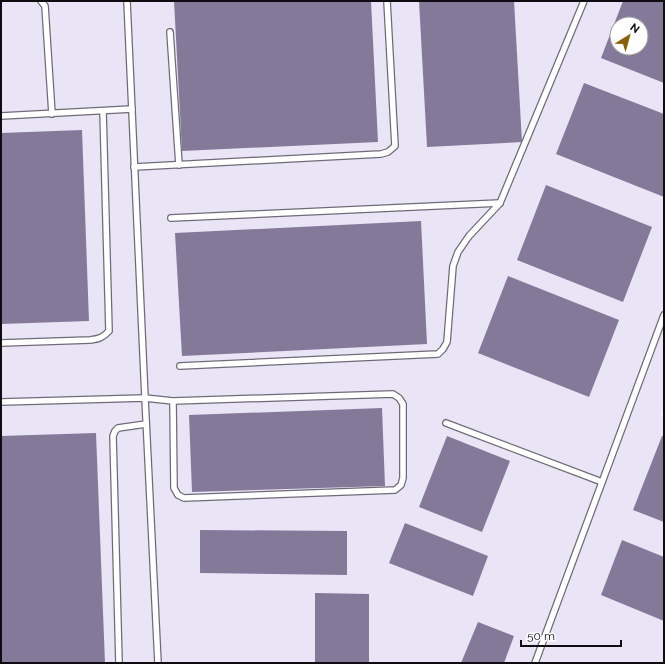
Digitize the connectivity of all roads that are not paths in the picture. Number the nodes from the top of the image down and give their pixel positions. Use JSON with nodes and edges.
{"nodes":[{"id":1,"x":41,"y":1,"type":"edge"},
{"id":2,"x":127,"y":1,"type":"edge"},
{"id":3,"x":387,"y":1,"type":"edge"},
{"id":4,"x":584,"y":1,"type":"edge"},
{"id":5,"x":170,"y":32,"type":"dead end"},
{"id":6,"x":132,"y":110,"type":"junction"},
{"id":7,"x":103,"y":111,"type":"junction"},
{"id":8,"x":52,"y":114,"type":"junction"},
{"id":9,"x":1,"y":116,"type":"edge"},
{"id":10,"x":179,"y":165,"type":"junction"},
{"id":11,"x":134,"y":167,"type":"junction"},
{"id":12,"x":500,"y":203,"type":"junction"},
{"id":13,"x":171,"y":218,"type":"dead end"},
{"id":14,"x":664,"y":315,"type":"edge"},
{"id":15,"x":1,"y":343,"type":"edge"},
{"id":16,"x":180,"y":366,"type":"dead end"},
{"id":17,"x":145,"y":398,"type":"junction"},
{"id":18,"x":173,"y":401,"type":"junction"},
{"id":19,"x":1,"y":402,"type":"edge"},
{"id":20,"x":146,"y":424,"type":"junction"},
{"id":21,"x":446,"y":424,"type":"dead end"},
{"id":22,"x":602,"y":482,"type":"junction"},
{"id":23,"x":118,"y":663,"type":"edge"},
{"id":24,"x":158,"y":663,"type":"edge"},
{"id":25,"x":535,"y":663,"type":"edge"}],
"edges":[{"from":1,"to":8,"type":"lane"},
{"from":2,"to":6,"type":"lane"},
{"from":3,"to":10,"type":"lane"},
{"from":4,"to":12,"type":"lane"},
{"from":5,"to":10,"type":"lane"},
{"from":6,"to":7,"type":"lane"},
{"from":6,"to":11,"type":"lane"},
{"from":7,"to":8,"type":"lane"},
{"from":7,"to":15,"type":"lane"},
{"from":8,"to":9,"type":"lane"},
{"from":10,"to":11,"type":"lane"},
{"from":11,"to":17,"type":"lane"},
{"from":12,"to":13,"type":"lane"},
{"from":12,"to":16,"type":"lane"},
{"from":14,"to":22,"type":"lane"},
{"from":17,"to":18,"type":"lane"},
{"from":17,"to":19,"type":"lane"},
{"from":17,"to":20,"type":"lane"},
{"from":18,"to":18,"type":"lane"},
{"from":20,"to":23,"type":"lane"},
{"from":20,"to":24,"type":"lane"},
{"from":21,"to":22,"type":"lane"},
{"from":22,"to":25,"type":"lane"}]}
